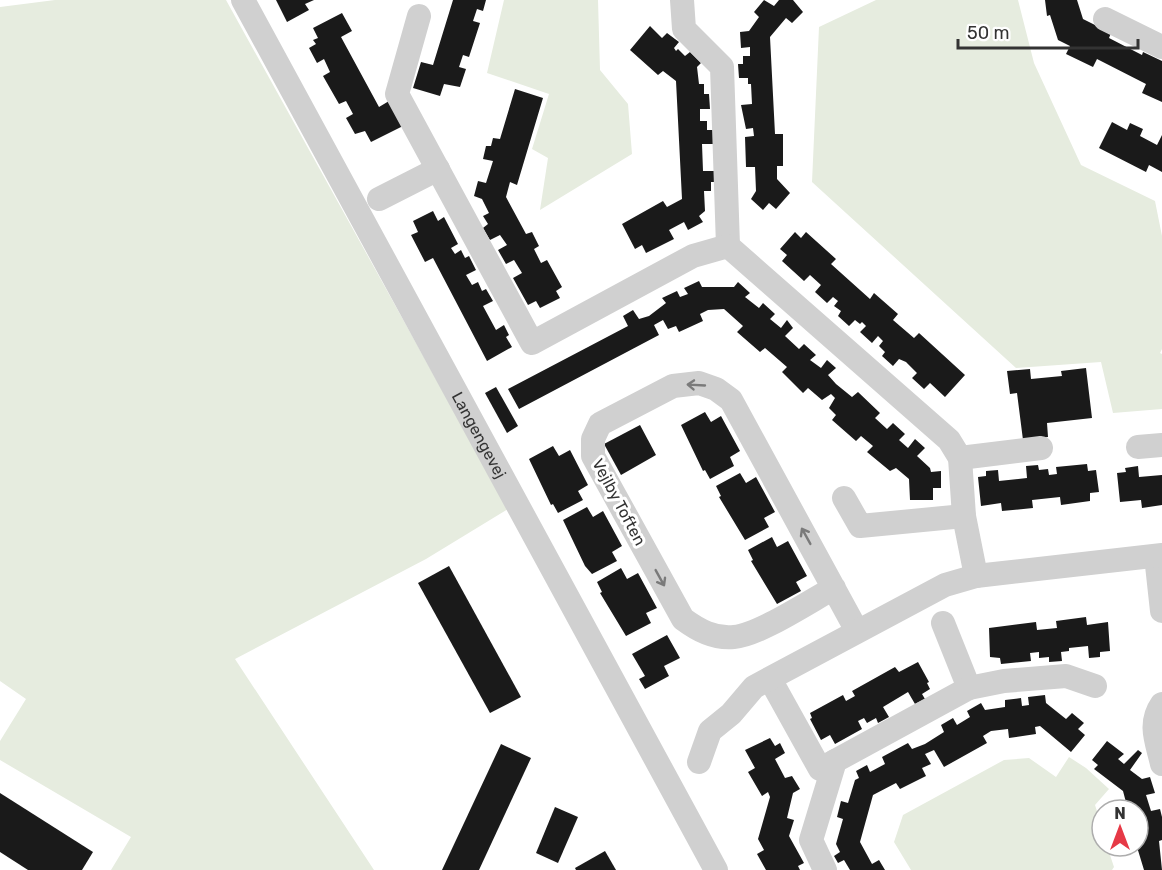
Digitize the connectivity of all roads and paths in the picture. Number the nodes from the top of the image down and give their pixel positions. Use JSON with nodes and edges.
{"nodes":[{"id":1,"x":243,"y":0,"type":"edge"},
{"id":2,"x":682,"y":0,"type":"edge"},
{"id":3,"x":419,"y":16,"type":"dead end"},
{"id":4,"x":1105,"y":19,"type":"dead end"},
{"id":5,"x":1162,"y":48,"type":"edge"},
{"id":6,"x":438,"y":169,"type":"junction"},
{"id":7,"x":379,"y":199,"type":"dead end"},
{"id":8,"x":728,"y":246,"type":"junction"},
{"id":9,"x":1162,"y":445,"type":"edge"},
{"id":10,"x":1138,"y":447,"type":"dead end"},
{"id":11,"x":1041,"y":448,"type":"dead end"},
{"id":12,"x":960,"y":458,"type":"junction"},
{"id":13,"x":844,"y":498,"type":"dead end"},
{"id":14,"x":964,"y":516,"type":"junction"},
{"id":15,"x":1159,"y":555,"type":"edge"},
{"id":16,"x":976,"y":576,"type":"junction"},
{"id":17,"x":834,"y":588,"type":"junction"},
{"id":18,"x":1162,"y":611,"type":"edge"},
{"id":19,"x":943,"y":623,"type":"dead end"},
{"id":20,"x":856,"y":631,"type":"junction"},
{"id":21,"x":770,"y":678,"type":"junction"},
{"id":22,"x":1095,"y":686,"type":"dead end"},
{"id":23,"x":969,"y":688,"type":"junction"},
{"id":24,"x":1162,"y":704,"type":"edge"},
{"id":25,"x":836,"y":761,"type":"junction"},
{"id":26,"x":699,"y":762,"type":"dead end"},
{"id":27,"x":1162,"y":764,"type":"edge"},
{"id":28,"x":716,"y":870,"type":"edge"},
{"id":29,"x":825,"y":870,"type":"edge"}],
"edges":[{"from":1,"to":28,"type":"street","name":"Langengevej"},
{"from":2,"to":8,"type":"street"},
{"from":3,"to":6,"type":"street"},
{"from":4,"to":5,"type":"street"},
{"from":6,"to":7,"type":"street"},
{"from":6,"to":8,"type":"street"},
{"from":8,"to":12,"type":"street"},
{"from":9,"to":10,"type":"street"},
{"from":11,"to":12,"type":"street"},
{"from":12,"to":14,"type":"street"},
{"from":13,"to":14,"type":"street"},
{"from":14,"to":16,"type":"street"},
{"from":15,"to":16,"type":"street"},
{"from":15,"to":18,"type":"street"},
{"from":16,"to":20,"type":"street"},
{"from":17,"to":17,"type":"street","name":"Vejlby Toften","one_way":true},
{"from":17,"to":20,"type":"street","name":"Vejlby Toften"},
{"from":19,"to":23,"type":"street"},
{"from":20,"to":21,"type":"street"},
{"from":21,"to":25,"type":"street"},
{"from":21,"to":26,"type":"street"},
{"from":22,"to":23,"type":"street"},
{"from":23,"to":25,"type":"street"},
{"from":24,"to":27,"type":"street"},
{"from":25,"to":29,"type":"street"}]}
